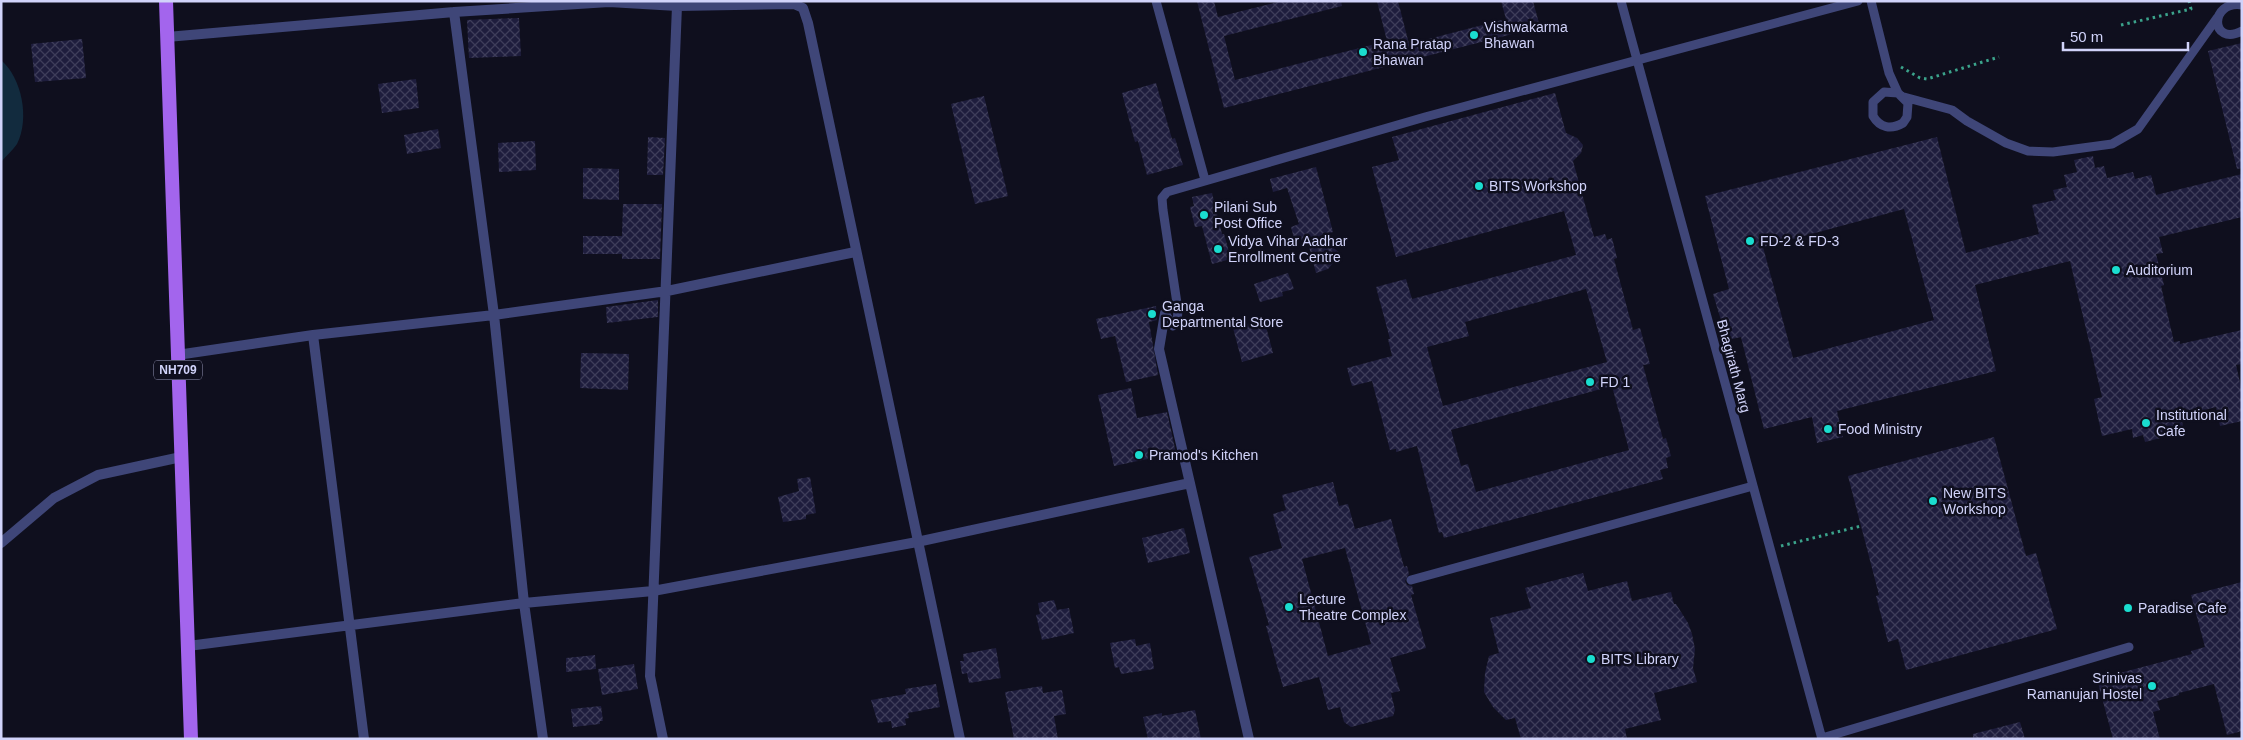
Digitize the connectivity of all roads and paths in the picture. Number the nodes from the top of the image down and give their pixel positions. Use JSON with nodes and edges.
{"nodes":[{"id":1,"x":166,"y":1,"type":"edge"},
{"id":2,"x":1156,"y":1,"type":"edge"},
{"id":3,"x":1621,"y":1,"type":"edge"},
{"id":4,"x":1858,"y":1,"type":"edge"},
{"id":5,"x":1871,"y":1,"type":"edge"},
{"id":6,"x":2189,"y":1,"type":"edge"},
{"id":7,"x":608,"y":2,"type":"edge"},
{"id":8,"x":2222,"y":4,"type":"edge"},
{"id":9,"x":2242,"y":4,"type":"edge"},
{"id":10,"x":677,"y":6,"type":"junction"},
{"id":11,"x":454,"y":12,"type":"junction"},
{"id":12,"x":2217,"y":18,"type":"junction"},
{"id":13,"x":2122,"y":25,"type":"dead end"},
{"id":14,"x":2242,"y":31,"type":"edge"},
{"id":15,"x":167,"y":37,"type":"junction"},
{"id":16,"x":1883,"y":49,"type":"junction"},
{"id":17,"x":1999,"y":57,"type":"dead end"},
{"id":18,"x":1636,"y":62,"type":"junction"},
{"id":19,"x":1205,"y":180,"type":"junction"},
{"id":20,"x":855,"y":252,"type":"junction"},
{"id":21,"x":667,"y":291,"type":"junction"},
{"id":22,"x":1166,"y":313,"type":"joint"},
{"id":23,"x":494,"y":314,"type":"junction"},
{"id":24,"x":313,"y":335,"type":"junction"},
{"id":25,"x":177,"y":355,"type":"junction"},
{"id":26,"x":181,"y":457,"type":"junction"},
{"id":27,"x":1190,"y":483,"type":"junction"},
{"id":28,"x":1753,"y":486,"type":"junction"},
{"id":29,"x":1861,"y":526,"type":"dead end"},
{"id":30,"x":917,"y":542,"type":"junction"},
{"id":31,"x":1,"y":543,"type":"edge"},
{"id":32,"x":1770,"y":549,"type":"junction"},
{"id":33,"x":1411,"y":580,"type":"dead end"},
{"id":34,"x":653,"y":591,"type":"junction"},
{"id":35,"x":524,"y":603,"type":"junction"},
{"id":36,"x":348,"y":626,"type":"junction"},
{"id":37,"x":188,"y":646,"type":"junction"},
{"id":38,"x":2129,"y":647,"type":"dead end"},
{"id":39,"x":1822,"y":738,"type":"edge"},
{"id":40,"x":191,"y":739,"type":"edge"},
{"id":41,"x":364,"y":739,"type":"edge"},
{"id":42,"x":543,"y":739,"type":"edge"},
{"id":43,"x":663,"y":739,"type":"edge"},
{"id":44,"x":960,"y":739,"type":"edge"},
{"id":45,"x":1249,"y":739,"type":"edge"}],
"edges":[{"from":1,"to":15,"type":"main road","number":"NH709"},
{"from":2,"to":19,"type":"lane"},
{"from":3,"to":18,"type":"lane","name":"Bhagirath Marg"},
{"from":4,"to":18,"type":"lane"},
{"from":5,"to":16,"type":"lane"},
{"from":6,"to":13,"type":"path"},
{"from":7,"to":10,"type":"street"},
{"from":7,"to":11,"type":"street"},
{"from":8,"to":9,"type":"lane"},
{"from":8,"to":12,"type":"lane"},
{"from":10,"to":20,"type":"street"},
{"from":10,"to":21,"type":"street"},
{"from":11,"to":15,"type":"street"},
{"from":11,"to":23,"type":"street"},
{"from":12,"to":14,"type":"lane"},
{"from":12,"to":16,"type":"lane"},
{"from":15,"to":25,"type":"main road","number":"NH709"},
{"from":16,"to":17,"type":"path"},
{"from":18,"to":19,"type":"lane"},
{"from":18,"to":28,"type":"lane","name":"Bhagirath Marg"},
{"from":19,"to":22,"type":"lane"},
{"from":20,"to":21,"type":"street"},
{"from":20,"to":30,"type":"street"},
{"from":21,"to":23,"type":"street"},
{"from":21,"to":34,"type":"street"},
{"from":22,"to":27,"type":"street"},
{"from":23,"to":24,"type":"street"},
{"from":23,"to":35,"type":"street"},
{"from":24,"to":25,"type":"street"},
{"from":24,"to":36,"type":"street"},
{"from":25,"to":26,"type":"main road","number":"NH709"},
{"from":26,"to":31,"type":"street"},
{"from":26,"to":37,"type":"main road","number":"NH709"},
{"from":27,"to":30,"type":"street"},
{"from":27,"to":45,"type":"street"},
{"from":28,"to":32,"type":"lane","name":"Bhagirath Marg"},
{"from":28,"to":33,"type":"lane"},
{"from":29,"to":32,"type":"path"},
{"from":30,"to":34,"type":"street"},
{"from":30,"to":44,"type":"street"},
{"from":32,"to":39,"type":"lane","name":"Bhagirath Marg"},
{"from":34,"to":35,"type":"street"},
{"from":34,"to":43,"type":"street"},
{"from":35,"to":36,"type":"street"},
{"from":35,"to":42,"type":"street"},
{"from":36,"to":37,"type":"street"},
{"from":36,"to":41,"type":"street"},
{"from":37,"to":40,"type":"main road","number":"NH709"},
{"from":38,"to":39,"type":"lane"}]}
